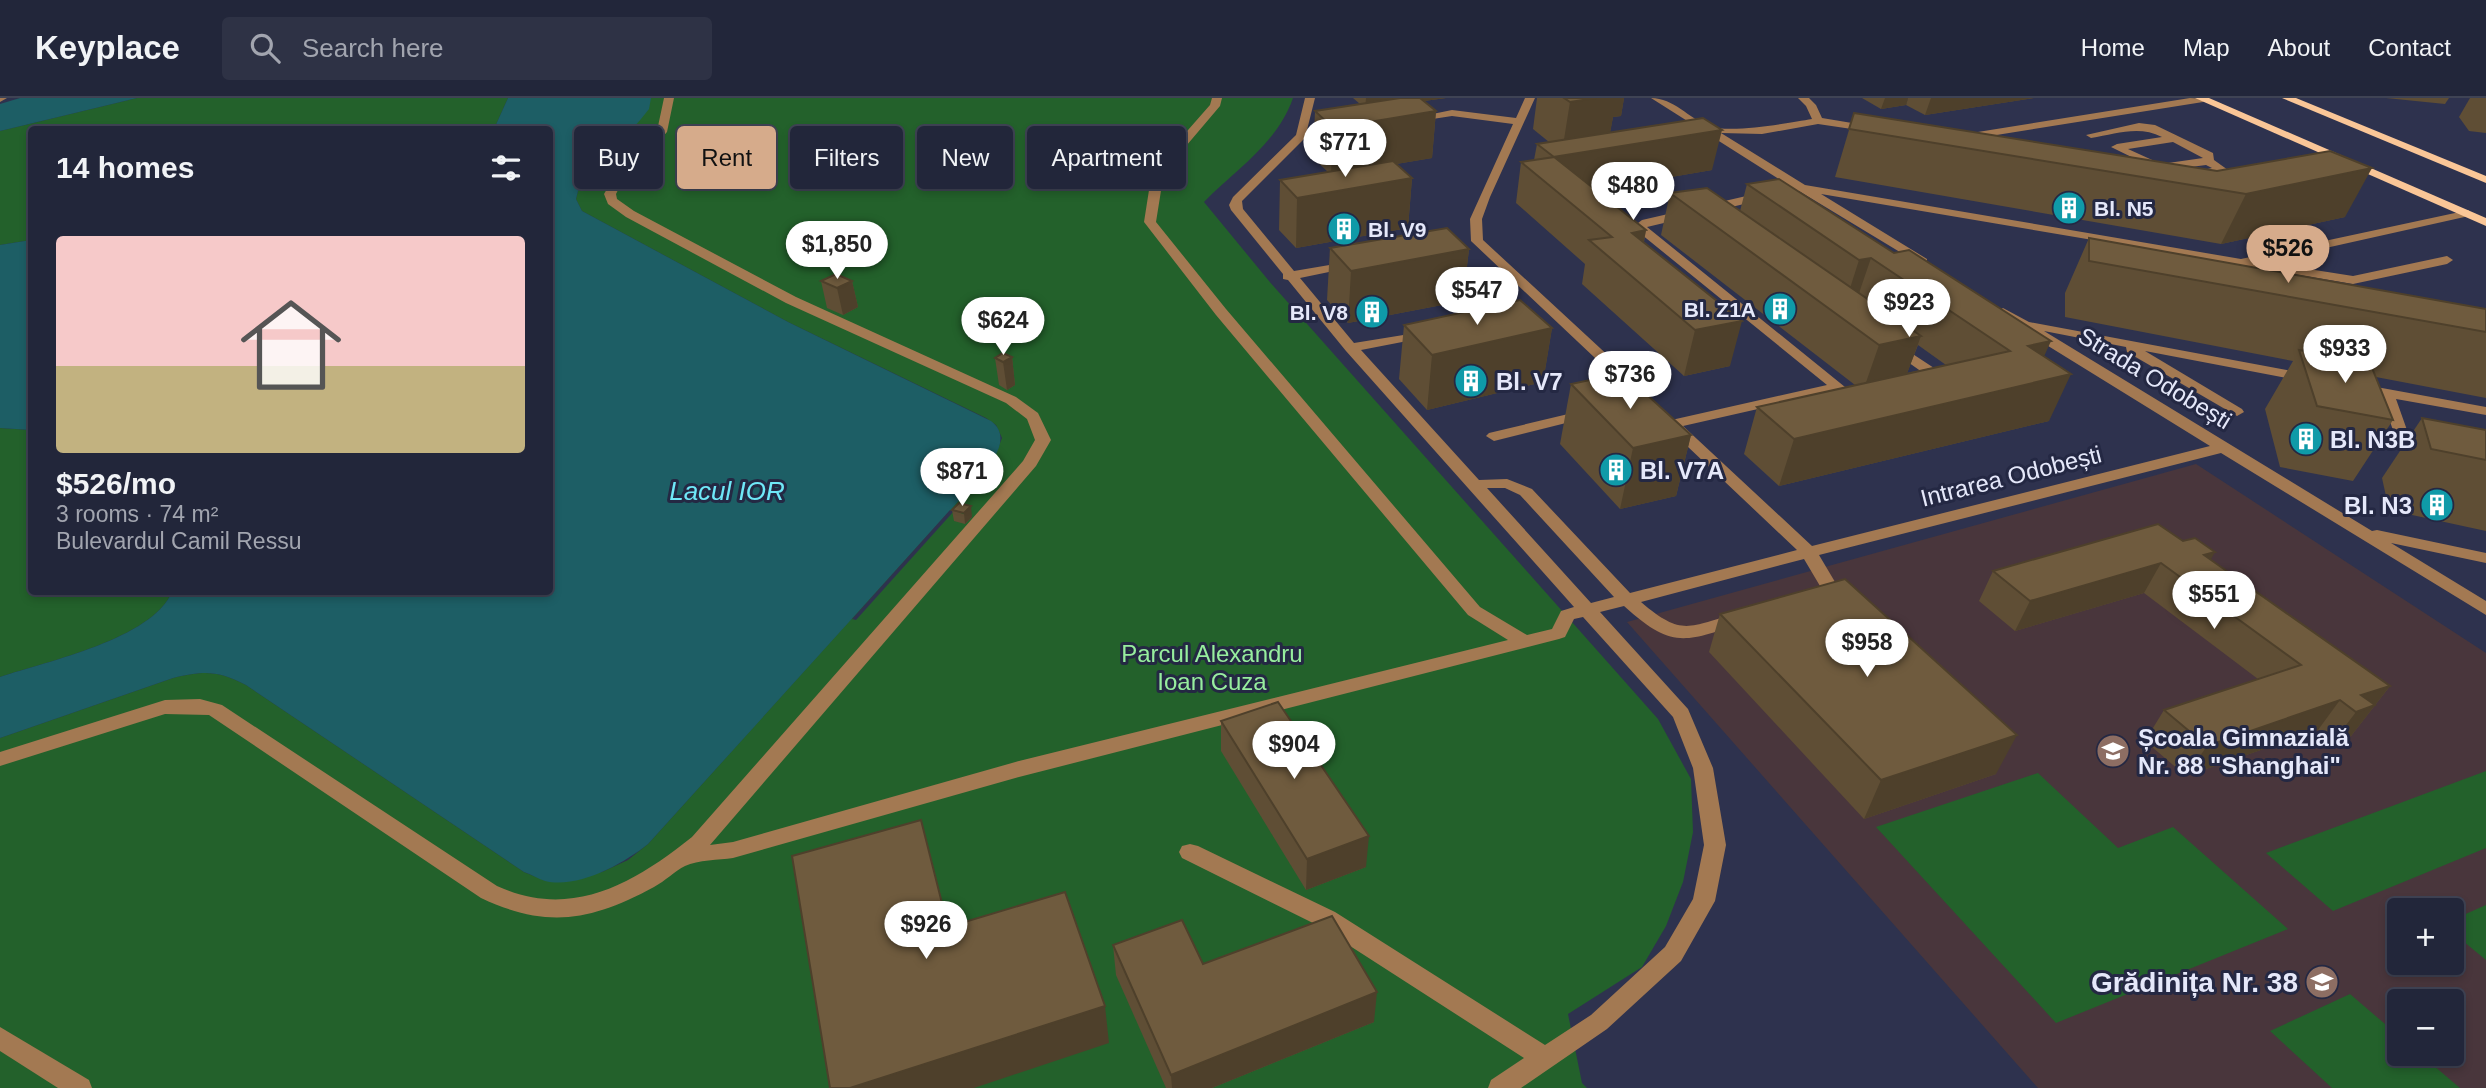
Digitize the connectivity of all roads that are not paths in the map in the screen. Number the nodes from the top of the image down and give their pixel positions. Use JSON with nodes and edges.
{"nodes":[{"id":1,"x":669,"y":98,"type":"edge"},
{"id":2,"x":1217,"y":98,"type":"edge"},
{"id":3,"x":1310,"y":98,"type":"edge"},
{"id":4,"x":1530,"y":98,"type":"edge"},
{"id":5,"x":1656,"y":98,"type":"edge"},
{"id":6,"x":1803,"y":98,"type":"edge"},
{"id":7,"x":2287,"y":98,"type":"edge"},
{"id":8,"x":2201,"y":99,"type":"edge"},
{"id":9,"x":1517,"y":121,"type":"junction"},
{"id":10,"x":1818,"y":121,"type":"junction"},
{"id":11,"x":2062,"y":121,"type":"junction"},
{"id":12,"x":1397,"y":122,"type":"edge"},
{"id":13,"x":1706,"y":130,"type":"junction"},
{"id":14,"x":1881,"y":130,"type":"edge"},
{"id":15,"x":2091,"y":135,"type":"junction"},
{"id":16,"x":2175,"y":138,"type":"junction"},
{"id":17,"x":1944,"y":140,"type":"edge"},
{"id":18,"x":2118,"y":148,"type":"junction"},
{"id":19,"x":2208,"y":161,"type":"junction"},
{"id":20,"x":2179,"y":177,"type":"edge"},
{"id":21,"x":2486,"y":180,"type":"edge"},
{"id":22,"x":1799,"y":187,"type":"junction"},
{"id":23,"x":1700,"y":209,"type":"junction"},
{"id":24,"x":2465,"y":213,"type":"junction"},
{"id":25,"x":2486,"y":222,"type":"edge"},
{"id":26,"x":1722,"y":224,"type":"edge"},
{"id":27,"x":2447,"y":260,"type":"dead end"},
{"id":28,"x":1369,"y":261,"type":"edge"},
{"id":29,"x":2241,"y":263,"type":"junction"},
{"id":30,"x":1940,"y":273,"type":"edge"},
{"id":31,"x":1288,"y":275,"type":"junction"},
{"id":32,"x":1988,"y":302,"type":"edge"},
{"id":33,"x":2023,"y":323,"type":"junction"},
{"id":34,"x":1444,"y":330,"type":"edge"},
{"id":35,"x":1886,"y":340,"type":"edge"},
{"id":36,"x":2121,"y":342,"type":"junction"},
{"id":37,"x":1351,"y":348,"type":"junction"},
{"id":38,"x":2321,"y":380,"type":"edge"},
{"id":39,"x":2347,"y":385,"type":"edge"},
{"id":40,"x":2387,"y":393,"type":"junction"},
{"id":41,"x":1914,"y":395,"type":"edge"},
{"id":42,"x":1639,"y":400,"type":"edge"},
{"id":43,"x":1595,"y":411,"type":"edge"},
{"id":44,"x":2486,"y":411,"type":"edge"},
{"id":45,"x":2237,"y":412,"type":"dead end"},
{"id":46,"x":1494,"y":436,"type":"dead end"},
{"id":47,"x":2225,"y":447,"type":"junction"},
{"id":48,"x":2405,"y":447,"type":"dead end"},
{"id":49,"x":1474,"y":486,"type":"junction"},
{"id":50,"x":2364,"y":532,"type":"junction"},
{"id":51,"x":1810,"y":552,"type":"junction"},
{"id":52,"x":2486,"y":558,"type":"edge"},
{"id":53,"x":1627,"y":600,"type":"junction"},
{"id":54,"x":1795,"y":603,"type":"edge"},
{"id":55,"x":1590,"y":609,"type":"junction"},
{"id":56,"x":2486,"y":609,"type":"edge"},
{"id":57,"x":1757,"y":614,"type":"edge"},
{"id":58,"x":1524,"y":641,"type":"junction"},
{"id":59,"x":0,"y":759,"type":"edge"},
{"id":60,"x":1190,"y":852,"type":"dead end"},
{"id":61,"x":683,"y":857,"type":"junction"},
{"id":62,"x":0,"y":1038,"type":"edge"},
{"id":63,"x":1545,"y":1058,"type":"junction"},
{"id":64,"x":80,"y":1088,"type":"edge"},
{"id":65,"x":1500,"y":1088,"type":"edge"}],
"edges":[{"from":1,"to":61,"type":"street"},
{"from":2,"to":58,"type":"street"},
{"from":3,"to":31,"type":"street"},
{"from":4,"to":9,"type":"street"},
{"from":5,"to":13,"type":"street"},
{"from":6,"to":10,"type":"street"},
{"from":7,"to":21,"type":"main road"},
{"from":8,"to":11,"type":"street"},
{"from":8,"to":24,"type":"main road"},
{"from":9,"to":12,"type":"street"},
{"from":9,"to":42,"type":"street"},
{"from":10,"to":13,"type":"street"},
{"from":10,"to":14,"type":"street"},
{"from":11,"to":15,"type":"street"},
{"from":11,"to":17,"type":"street"},
{"from":13,"to":22,"type":"street"},
{"from":15,"to":16,"type":"street"},
{"from":15,"to":18,"type":"street"},
{"from":16,"to":18,"type":"street"},
{"from":16,"to":19,"type":"street"},
{"from":18,"to":19,"type":"street"},
{"from":19,"to":20,"type":"street"},
{"from":22,"to":23,"type":"street"},
{"from":22,"to":29,"type":"street"},
{"from":22,"to":30,"type":"street"},
{"from":23,"to":26,"type":"street"},
{"from":23,"to":51,"type":"street"},
{"from":24,"to":25,"type":"main road"},
{"from":24,"to":29,"type":"street"},
{"from":27,"to":29,"type":"street"},
{"from":28,"to":31,"type":"street"},
{"from":31,"to":37,"type":"street"},
{"from":32,"to":33,"type":"street","name":"Strada Odobești"},
{"from":33,"to":36,"type":"street"},
{"from":33,"to":47,"type":"street","name":"Strada Odobești"},
{"from":34,"to":37,"type":"street"},
{"from":35,"to":41,"type":"street"},
{"from":36,"to":38,"type":"street"},
{"from":36,"to":45,"type":"street"},
{"from":37,"to":49,"type":"street"},
{"from":39,"to":40,"type":"street"},
{"from":40,"to":44,"type":"street"},
{"from":40,"to":48,"type":"street"},
{"from":43,"to":46,"type":"street"},
{"from":47,"to":50,"type":"street","name":"Strada Odobești"},
{"from":47,"to":51,"type":"street","name":"Intrarea Odobești"},
{"from":49,"to":53,"type":"street"},
{"from":49,"to":55,"type":"street"},
{"from":50,"to":52,"type":"street"},
{"from":50,"to":56,"type":"street","name":"Strada Odobești"},
{"from":51,"to":53,"type":"street","name":"Intrarea Odobești"},
{"from":51,"to":54,"type":"street"},
{"from":53,"to":55,"type":"street","name":"Intrarea Odobești"},
{"from":53,"to":57,"type":"street"},
{"from":55,"to":58,"type":"street","name":"Intrarea Odobești"},
{"from":55,"to":63,"type":"street"},
{"from":58,"to":61,"type":"street"},
{"from":59,"to":61,"type":"street"},
{"from":60,"to":63,"type":"street"},
{"from":62,"to":64,"type":"street"},
{"from":63,"to":65,"type":"street"}]}
